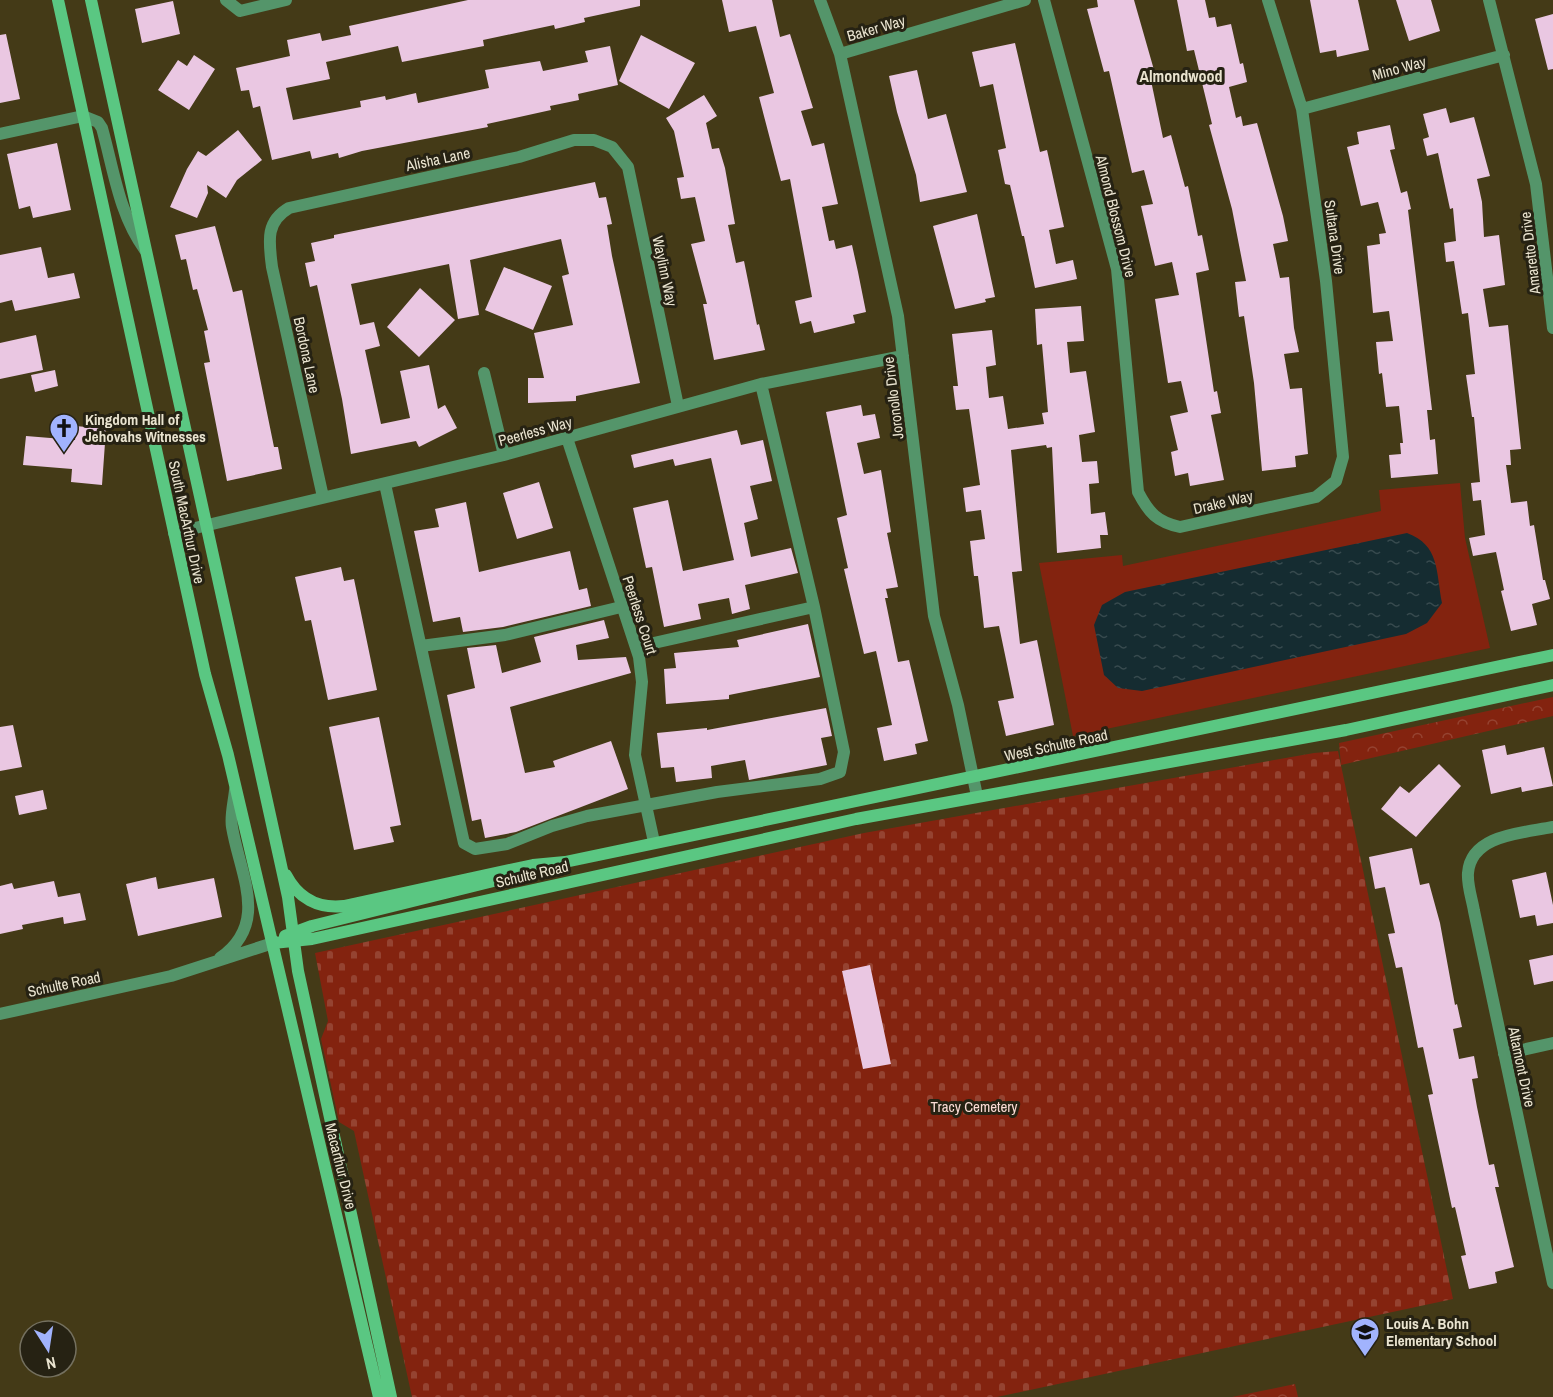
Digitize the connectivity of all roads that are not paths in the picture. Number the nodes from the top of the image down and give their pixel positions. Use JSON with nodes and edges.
{"nodes":[{"id":1,"x":58,"y":0,"type":"edge"},
{"id":2,"x":91,"y":0,"type":"edge"},
{"id":3,"x":226,"y":0,"type":"edge"},
{"id":4,"x":286,"y":0,"type":"edge"},
{"id":5,"x":820,"y":0,"type":"edge"},
{"id":6,"x":1025,"y":0,"type":"edge"},
{"id":7,"x":1044,"y":0,"type":"edge"},
{"id":8,"x":1268,"y":0,"type":"edge"},
{"id":9,"x":1489,"y":0,"type":"edge"},
{"id":10,"x":840,"y":54,"type":"junction"},
{"id":11,"x":1504,"y":56,"type":"junction"},
{"id":12,"x":1302,"y":110,"type":"junction"},
{"id":13,"x":83,"y":116,"type":"junction"},
{"id":14,"x":0,"y":134,"type":"edge"},
{"id":15,"x":612,"y":147,"type":"joint"},
{"id":16,"x":274,"y":220,"type":"joint"},
{"id":17,"x":145,"y":250,"type":"junction"},
{"id":18,"x":1550,"y":257,"type":"edge"},
{"id":19,"x":1553,"y":328,"type":"edge"},
{"id":20,"x":903,"y":356,"type":"junction"},
{"id":21,"x":484,"y":373,"type":"dead end"},
{"id":22,"x":761,"y":384,"type":"junction"},
{"id":23,"x":678,"y":406,"type":"junction"},
{"id":24,"x":567,"y":438,"type":"junction"},
{"id":25,"x":504,"y":455,"type":"junction"},
{"id":26,"x":1137,"y":480,"type":"joint"},
{"id":27,"x":1336,"y":481,"type":"joint"},
{"id":28,"x":385,"y":484,"type":"junction"},
{"id":29,"x":323,"y":497,"type":"junction"},
{"id":30,"x":205,"y":526,"type":"junction"},
{"id":31,"x":174,"y":533,"type":"junction"},
{"id":32,"x":621,"y":607,"type":"junction"},
{"id":33,"x":814,"y":607,"type":"junction"},
{"id":34,"x":421,"y":646,"type":"junction"},
{"id":35,"x":636,"y":646,"type":"junction"},
{"id":36,"x":1553,"y":655,"type":"edge"},
{"id":37,"x":1553,"y":685,"type":"edge"},
{"id":38,"x":973,"y":777,"type":"junction"},
{"id":39,"x":236,"y":787,"type":"junction"},
{"id":40,"x":976,"y":796,"type":"junction"},
{"id":41,"x":645,"y":806,"type":"junction"},
{"id":42,"x":1553,"y":827,"type":"edge"},
{"id":43,"x":654,"y":842,"type":"junction"},
{"id":44,"x":279,"y":860,"type":"junction"},
{"id":45,"x":565,"y":862,"type":"junction"},
{"id":46,"x":293,"y":937,"type":"junction"},
{"id":47,"x":273,"y":943,"type":"junction"},
{"id":48,"x":212,"y":964,"type":"junction"},
{"id":49,"x":0,"y":1014,"type":"edge"},
{"id":50,"x":1553,"y":1043,"type":"edge"},
{"id":51,"x":1504,"y":1054,"type":"junction"},
{"id":52,"x":1550,"y":1258,"type":"edge"},
{"id":53,"x":1553,"y":1283,"type":"edge"},
{"id":54,"x":379,"y":1397,"type":"edge"},
{"id":55,"x":391,"y":1397,"type":"edge"}],
"edges":[{"from":1,"to":13,"type":"main road","name":"South MacArthur Drive"},
{"from":2,"to":17,"type":"main road","name":"South MacArthur Drive"},
{"from":3,"to":4,"type":"street"},
{"from":5,"to":10,"type":"street","name":"Joronollo Drive"},
{"from":6,"to":10,"type":"street","name":"Baker Way"},
{"from":7,"to":26,"type":"street","name":"Almond Blossom Drive"},
{"from":8,"to":12,"type":"street","name":"Sultana Drive"},
{"from":9,"to":11,"type":"street","name":"Amaretto Drive"},
{"from":10,"to":20,"type":"street","name":"Joronollo Drive"},
{"from":11,"to":12,"type":"street","name":"Mino Way"},
{"from":11,"to":18,"type":"street","name":"Amaretto Drive"},
{"from":12,"to":27,"type":"street","name":"Sultana Drive"},
{"from":13,"to":14,"type":"street"},
{"from":13,"to":17,"type":"street"},
{"from":13,"to":31,"type":"main road","name":"South MacArthur Drive"},
{"from":15,"to":16,"type":"street","name":"Alisha Lane"},
{"from":15,"to":23,"type":"street","name":"Waylinn Way"},
{"from":16,"to":29,"type":"street","name":"Bordona Lane"},
{"from":17,"to":30,"type":"main road","name":"South MacArthur Drive"},
{"from":18,"to":19,"type":"street","name":"Amaretto Drive"},
{"from":20,"to":22,"type":"street","name":"Peerless Way"},
{"from":20,"to":38,"type":"street","name":"Joronollo Drive"},
{"from":21,"to":25,"type":"street"},
{"from":22,"to":23,"type":"street","name":"Peerless Way"},
{"from":22,"to":33,"type":"street"},
{"from":23,"to":24,"type":"street","name":"Peerless Way"},
{"from":24,"to":25,"type":"street","name":"Peerless Way"},
{"from":24,"to":32,"type":"street","name":"Peerless Court"},
{"from":25,"to":28,"type":"street","name":"Peerless Way"},
{"from":26,"to":27,"type":"street","name":"Drake Way"},
{"from":28,"to":29,"type":"street","name":"Peerless Way"},
{"from":28,"to":34,"type":"street"},
{"from":29,"to":30,"type":"street","name":"Peerless Way"},
{"from":30,"to":31,"type":"street","name":"Peerless Way"},
{"from":30,"to":44,"type":"main road","name":"South MacArthur Drive"},
{"from":31,"to":39,"type":"main road","name":"South MacArthur Drive"},
{"from":32,"to":34,"type":"street"},
{"from":32,"to":35,"type":"street","name":"Peerless Court"},
{"from":33,"to":35,"type":"street"},
{"from":33,"to":41,"type":"street"},
{"from":34,"to":41,"type":"street"},
{"from":35,"to":41,"type":"street","name":"Peerless Court"},
{"from":36,"to":38,"type":"main road","name":"West Schulte Road"},
{"from":37,"to":40,"type":"main road"},
{"from":38,"to":40,"type":"street","name":"Joronollo Drive"},
{"from":38,"to":43,"type":"main road","name":"West Schulte Road"},
{"from":39,"to":47,"type":"main road","name":"South MacArthur Drive"},
{"from":39,"to":48,"type":"street"},
{"from":40,"to":46,"type":"main road","name":"Schulte Road"},
{"from":41,"to":43,"type":"street","name":"Peerless Court"},
{"from":42,"to":51,"type":"street","name":"Altamont Drive"},
{"from":43,"to":45,"type":"main road","name":"West Schulte Road"},
{"from":44,"to":45,"type":"main road"},
{"from":44,"to":46,"type":"main road","name":"South MacArthur Drive"},
{"from":45,"to":46,"type":"main road","name":"Schulte Road"},
{"from":46,"to":47,"type":"main road","name":"Schulte Road"},
{"from":46,"to":55,"type":"main road","name":"Macarthur Drive"},
{"from":47,"to":48,"type":"street","name":"Schulte Road"},
{"from":47,"to":54,"type":"main road","name":"Macarthur Drive"},
{"from":48,"to":49,"type":"street","name":"Schulte Road"},
{"from":50,"to":51,"type":"street"},
{"from":51,"to":52,"type":"street","name":"Altamont Drive"},
{"from":52,"to":53,"type":"street","name":"Altamont Drive"}]}
